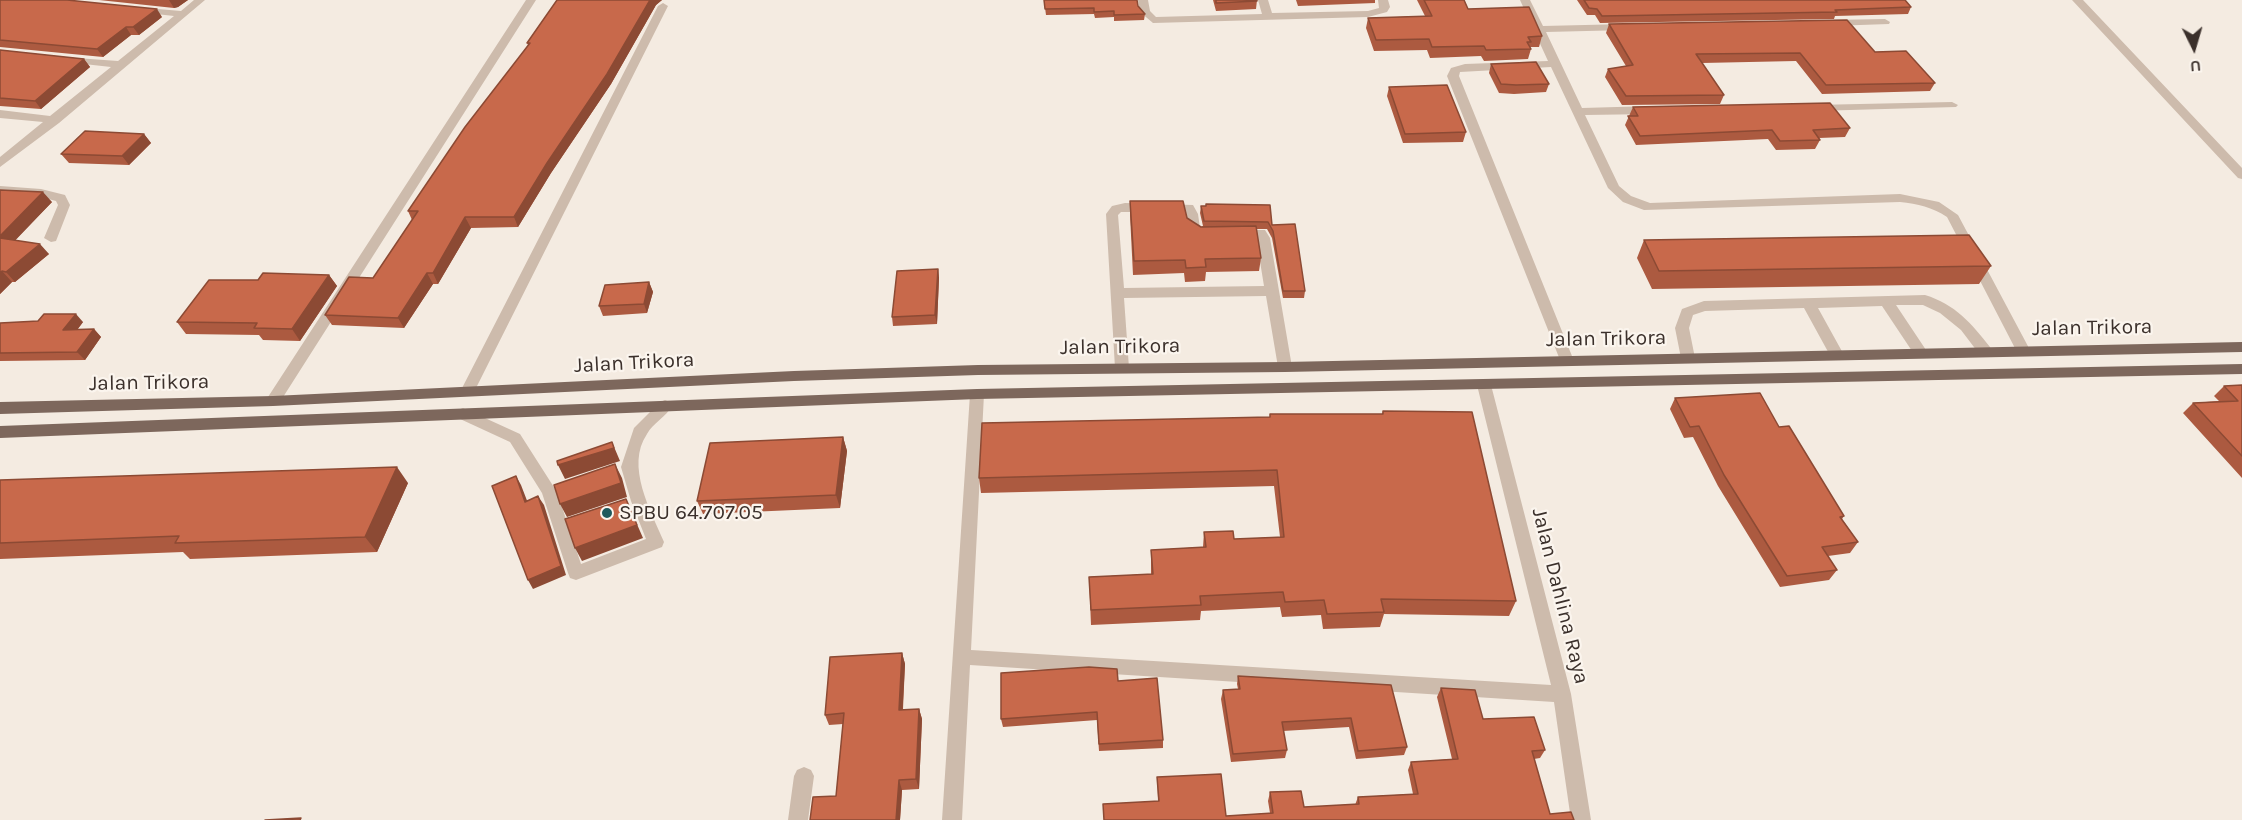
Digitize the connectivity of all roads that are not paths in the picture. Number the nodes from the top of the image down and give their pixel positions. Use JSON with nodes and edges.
{"nodes":[{"id":1,"x":200,"y":0,"type":"edge"},
{"id":2,"x":531,"y":0,"type":"edge"},
{"id":3,"x":1143,"y":0,"type":"edge"},
{"id":4,"x":1263,"y":0,"type":"edge"},
{"id":5,"x":1383,"y":0,"type":"edge"},
{"id":6,"x":1525,"y":0,"type":"edge"},
{"id":7,"x":2077,"y":0,"type":"edge"},
{"id":8,"x":663,"y":6,"type":"dead end"},
{"id":9,"x":126,"y":8,"type":"edge"},
{"id":10,"x":183,"y":14,"type":"junction"},
{"id":11,"x":1268,"y":18,"type":"junction"},
{"id":12,"x":1885,"y":22,"type":"dead end"},
{"id":13,"x":1814,"y":24,"type":"edge"},
{"id":14,"x":1635,"y":27,"type":"edge"},
{"id":15,"x":1540,"y":29,"type":"junction"},
{"id":16,"x":55,"y":58,"type":"edge"},
{"id":17,"x":1555,"y":64,"type":"junction"},
{"id":18,"x":121,"y":65,"type":"junction"},
{"id":19,"x":1952,"y":105,"type":"dead end"},
{"id":20,"x":1800,"y":108,"type":"edge"},
{"id":21,"x":1660,"y":110,"type":"edge"},
{"id":22,"x":1578,"y":112,"type":"junction"},
{"id":23,"x":0,"y":114,"type":"edge"},
{"id":24,"x":55,"y":120,"type":"junction"},
{"id":25,"x":0,"y":163,"type":"edge"},
{"id":26,"x":2242,"y":175,"type":"edge"},
{"id":27,"x":0,"y":190,"type":"edge"},
{"id":28,"x":51,"y":238,"type":"dead end"},
{"id":29,"x":1272,"y":291,"type":"junction"},
{"id":30,"x":1118,"y":293,"type":"junction"},
{"id":31,"x":1886,"y":301,"type":"junction"},
{"id":32,"x":1808,"y":303,"type":"junction"},
{"id":33,"x":2242,"y":347,"type":"edge"},
{"id":34,"x":2024,"y":350,"type":"junction"},
{"id":35,"x":1985,"y":351,"type":"junction"},
{"id":36,"x":1921,"y":353,"type":"junction"},
{"id":37,"x":1837,"y":355,"type":"junction"},
{"id":38,"x":1688,"y":358,"type":"junction"},
{"id":39,"x":1566,"y":361,"type":"junction"},
{"id":40,"x":1285,"y":367,"type":"junction"},
{"id":41,"x":1122,"y":368,"type":"junction"},
{"id":42,"x":2242,"y":369,"type":"edge"},
{"id":43,"x":978,"y":370,"type":"junction"},
{"id":44,"x":1484,"y":385,"type":"junction"},
{"id":45,"x":467,"y":392,"type":"junction"},
{"id":46,"x":977,"y":394,"type":"junction"},
{"id":47,"x":273,"y":401,"type":"junction"},
{"id":48,"x":665,"y":406,"type":"junction"},
{"id":49,"x":0,"y":408,"type":"edge"},
{"id":50,"x":463,"y":414,"type":"junction"},
{"id":51,"x":0,"y":432,"type":"edge"},
{"id":52,"x":569,"y":486,"type":"edge"},
{"id":53,"x":549,"y":492,"type":"junction"},
{"id":54,"x":961,"y":657,"type":"junction"},
{"id":55,"x":1562,"y":694,"type":"junction"},
{"id":56,"x":804,"y":776,"type":"dead end"},
{"id":57,"x":798,"y":820,"type":"edge"},
{"id":58,"x":952,"y":820,"type":"edge"},
{"id":59,"x":1581,"y":820,"type":"edge"}],
"edges":[{"from":1,"to":10,"type":"street"},
{"from":2,"to":47,"type":"street"},
{"from":3,"to":11,"type":"street"},
{"from":4,"to":11,"type":"street"},
{"from":5,"to":11,"type":"street"},
{"from":6,"to":15,"type":"street"},
{"from":7,"to":26,"type":"street"},
{"from":8,"to":45,"type":"street"},
{"from":9,"to":10,"type":"street"},
{"from":10,"to":18,"type":"street"},
{"from":12,"to":13,"type":"street"},
{"from":14,"to":15,"type":"street"},
{"from":15,"to":17,"type":"street"},
{"from":16,"to":18,"type":"street"},
{"from":17,"to":22,"type":"street"},
{"from":17,"to":39,"type":"street"},
{"from":18,"to":24,"type":"street"},
{"from":19,"to":20,"type":"street"},
{"from":21,"to":22,"type":"street"},
{"from":22,"to":34,"type":"street"},
{"from":23,"to":24,"type":"street"},
{"from":24,"to":25,"type":"street"},
{"from":27,"to":28,"type":"street"},
{"from":29,"to":30,"type":"street"},
{"from":29,"to":30,"type":"street"},
{"from":29,"to":40,"type":"street"},
{"from":30,"to":41,"type":"street"},
{"from":31,"to":32,"type":"street"},
{"from":31,"to":35,"type":"street"},
{"from":31,"to":36,"type":"street"},
{"from":32,"to":37,"type":"street"},
{"from":32,"to":38,"type":"street"},
{"from":33,"to":34,"type":"main road","name":"Jalan Trikora"},
{"from":34,"to":35,"type":"main road","name":"Jalan Trikora"},
{"from":35,"to":36,"type":"main road","name":"Jalan Trikora"},
{"from":36,"to":37,"type":"main road","name":"Jalan Trikora"},
{"from":37,"to":38,"type":"main road","name":"Jalan Trikora"},
{"from":38,"to":39,"type":"main road","name":"Jalan Trikora"},
{"from":39,"to":40,"type":"main road","name":"Jalan Trikora"},
{"from":40,"to":41,"type":"main road","name":"Jalan Trikora"},
{"from":41,"to":43,"type":"main road","name":"Jalan Trikora"},
{"from":42,"to":44,"type":"main road","name":"Jalan Trikora"},
{"from":43,"to":45,"type":"main road","name":"Jalan Trikora"},
{"from":43,"to":46,"type":"main road"},
{"from":44,"to":46,"type":"main road","name":"Jalan Trikora"},
{"from":44,"to":55,"type":"street","name":"Jalan Dahlina Raya"},
{"from":45,"to":47,"type":"main road","name":"Jalan Trikora"},
{"from":46,"to":48,"type":"main road","name":"Jalan Trikora"},
{"from":46,"to":54,"type":"street"},
{"from":47,"to":49,"type":"main road","name":"Jalan Trikora"},
{"from":48,"to":50,"type":"main road","name":"Jalan Trikora"},
{"from":48,"to":53,"type":"street"},
{"from":50,"to":51,"type":"main road","name":"Jalan Trikora"},
{"from":50,"to":53,"type":"street"},
{"from":52,"to":53,"type":"street"},
{"from":54,"to":55,"type":"street"},
{"from":54,"to":58,"type":"street"},
{"from":55,"to":59,"type":"street","name":"Jalan Dahlina Raya"},
{"from":56,"to":57,"type":"street"}]}
